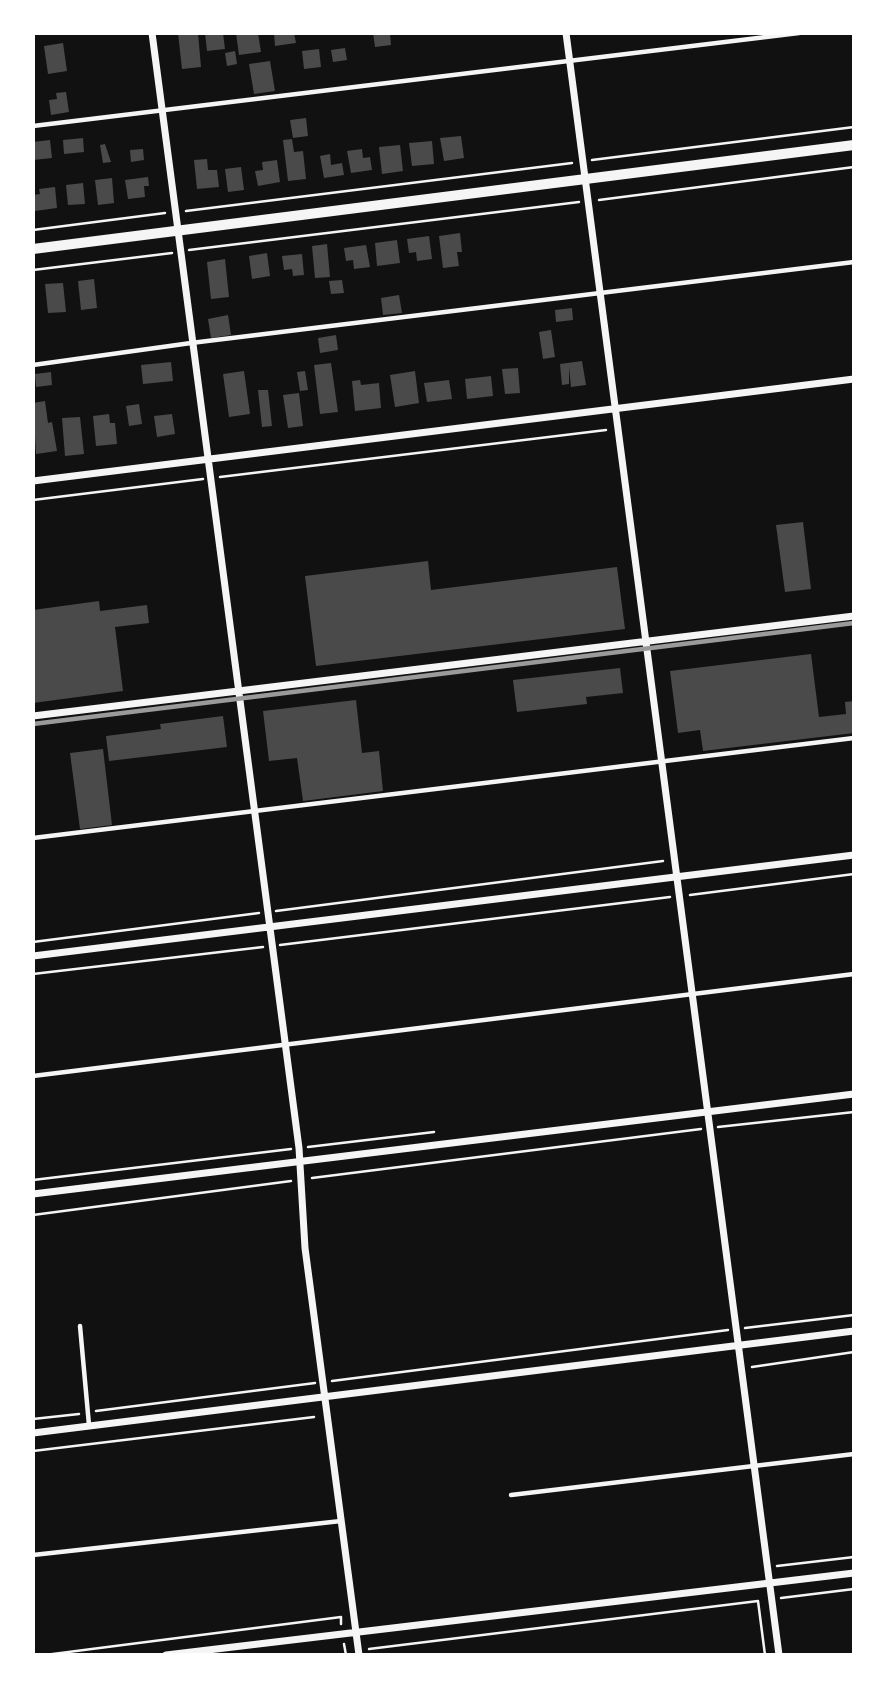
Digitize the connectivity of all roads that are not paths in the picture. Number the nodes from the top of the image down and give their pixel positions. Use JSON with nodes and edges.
{"nodes":[{"id":1,"x":152,"y":33,"type":"edge"},
{"id":2,"x":566,"y":33,"type":"edge"},
{"id":3,"x":799,"y":33,"type":"edge"},
{"id":4,"x":570,"y":61,"type":"junction"},
{"id":5,"x":162,"y":110,"type":"junction"},
{"id":6,"x":33,"y":126,"type":"edge"},
{"id":7,"x":854,"y":145,"type":"edge"},
{"id":8,"x":586,"y":180,"type":"junction"},
{"id":9,"x":177,"y":232,"type":"junction"},
{"id":10,"x":33,"y":249,"type":"edge"},
{"id":11,"x":854,"y":262,"type":"edge"},
{"id":12,"x":600,"y":293,"type":"junction"},
{"id":13,"x":191,"y":343,"type":"junction"},
{"id":14,"x":33,"y":365,"type":"edge"},
{"id":15,"x":854,"y":379,"type":"edge"},
{"id":16,"x":615,"y":410,"type":"junction"},
{"id":17,"x":207,"y":460,"type":"junction"},
{"id":18,"x":33,"y":481,"type":"edge"},
{"id":19,"x":854,"y":616,"type":"edge"},
{"id":20,"x":646,"y":642,"type":"junction"},
{"id":21,"x":239,"y":691,"type":"junction"},
{"id":22,"x":33,"y":716,"type":"edge"},
{"id":23,"x":854,"y":738,"type":"edge"},
{"id":24,"x":663,"y":761,"type":"junction"},
{"id":25,"x":255,"y":812,"type":"junction"},
{"id":26,"x":33,"y":838,"type":"edge"},
{"id":27,"x":854,"y":855,"type":"edge"},
{"id":28,"x":678,"y":877,"type":"junction"},
{"id":29,"x":271,"y":927,"type":"junction"},
{"id":30,"x":33,"y":956,"type":"edge"},
{"id":31,"x":854,"y":974,"type":"edge"},
{"id":32,"x":694,"y":995,"type":"junction"},
{"id":33,"x":286,"y":1046,"type":"junction"},
{"id":34,"x":33,"y":1076,"type":"edge"},
{"id":35,"x":854,"y":1094,"type":"edge"},
{"id":36,"x":709,"y":1111,"type":"junction"},
{"id":37,"x":301,"y":1161,"type":"junction"},
{"id":38,"x":33,"y":1194,"type":"edge"},
{"id":39,"x":80,"y":1326,"type":"dead end"},
{"id":40,"x":854,"y":1331,"type":"edge"},
{"id":41,"x":740,"y":1344,"type":"junction"},
{"id":42,"x":324,"y":1397,"type":"junction"},
{"id":43,"x":89,"y":1426,"type":"junction"},
{"id":44,"x":33,"y":1433,"type":"edge"},
{"id":45,"x":854,"y":1454,"type":"edge"},
{"id":46,"x":755,"y":1467,"type":"junction"},
{"id":47,"x":511,"y":1495,"type":"dead end"},
{"id":48,"x":341,"y":1521,"type":"junction"},
{"id":49,"x":33,"y":1555,"type":"edge"},
{"id":50,"x":854,"y":1573,"type":"edge"},
{"id":51,"x":770,"y":1583,"type":"junction"},
{"id":52,"x":356,"y":1633,"type":"junction"},
{"id":53,"x":359,"y":1654,"type":"edge"},
{"id":54,"x":166,"y":1655,"type":"edge"},
{"id":55,"x":779,"y":1655,"type":"edge"}],
"edges":[{"from":1,"to":5,"type":"street"},
{"from":2,"to":4,"type":"street"},
{"from":3,"to":4,"type":"lane"},
{"from":4,"to":5,"type":"lane"},
{"from":4,"to":8,"type":"street"},
{"from":5,"to":6,"type":"lane"},
{"from":5,"to":9,"type":"street"},
{"from":7,"to":8,"type":"street"},
{"from":8,"to":9,"type":"street"},
{"from":8,"to":12,"type":"street"},
{"from":9,"to":10,"type":"street"},
{"from":9,"to":13,"type":"street"},
{"from":11,"to":12,"type":"lane"},
{"from":12,"to":13,"type":"lane"},
{"from":12,"to":16,"type":"street"},
{"from":13,"to":14,"type":"lane"},
{"from":13,"to":17,"type":"street"},
{"from":15,"to":16,"type":"street"},
{"from":16,"to":17,"type":"street"},
{"from":16,"to":20,"type":"street"},
{"from":17,"to":18,"type":"street"},
{"from":17,"to":21,"type":"street"},
{"from":19,"to":20,"type":"street"},
{"from":20,"to":21,"type":"street"},
{"from":20,"to":24,"type":"street"},
{"from":21,"to":22,"type":"street"},
{"from":21,"to":25,"type":"street"},
{"from":23,"to":24,"type":"lane"},
{"from":24,"to":25,"type":"lane"},
{"from":24,"to":28,"type":"street"},
{"from":25,"to":26,"type":"lane"},
{"from":25,"to":29,"type":"street"},
{"from":27,"to":28,"type":"street"},
{"from":28,"to":29,"type":"street"},
{"from":28,"to":32,"type":"street"},
{"from":29,"to":30,"type":"street"},
{"from":29,"to":33,"type":"street"},
{"from":31,"to":32,"type":"lane"},
{"from":32,"to":33,"type":"lane"},
{"from":32,"to":36,"type":"street"},
{"from":33,"to":34,"type":"lane"},
{"from":33,"to":37,"type":"street"},
{"from":35,"to":36,"type":"street"},
{"from":36,"to":37,"type":"street"},
{"from":36,"to":41,"type":"street"},
{"from":37,"to":38,"type":"street"},
{"from":37,"to":42,"type":"street"},
{"from":39,"to":43,"type":"lane"},
{"from":40,"to":41,"type":"street"},
{"from":41,"to":42,"type":"street"},
{"from":41,"to":46,"type":"street"},
{"from":42,"to":43,"type":"street"},
{"from":42,"to":48,"type":"street"},
{"from":43,"to":44,"type":"street"},
{"from":45,"to":46,"type":"lane"},
{"from":46,"to":47,"type":"lane"},
{"from":46,"to":51,"type":"street"},
{"from":48,"to":49,"type":"lane"},
{"from":48,"to":52,"type":"street"},
{"from":50,"to":51,"type":"street"},
{"from":51,"to":52,"type":"street"},
{"from":51,"to":55,"type":"street"},
{"from":52,"to":53,"type":"street"},
{"from":52,"to":54,"type":"street"}]}
